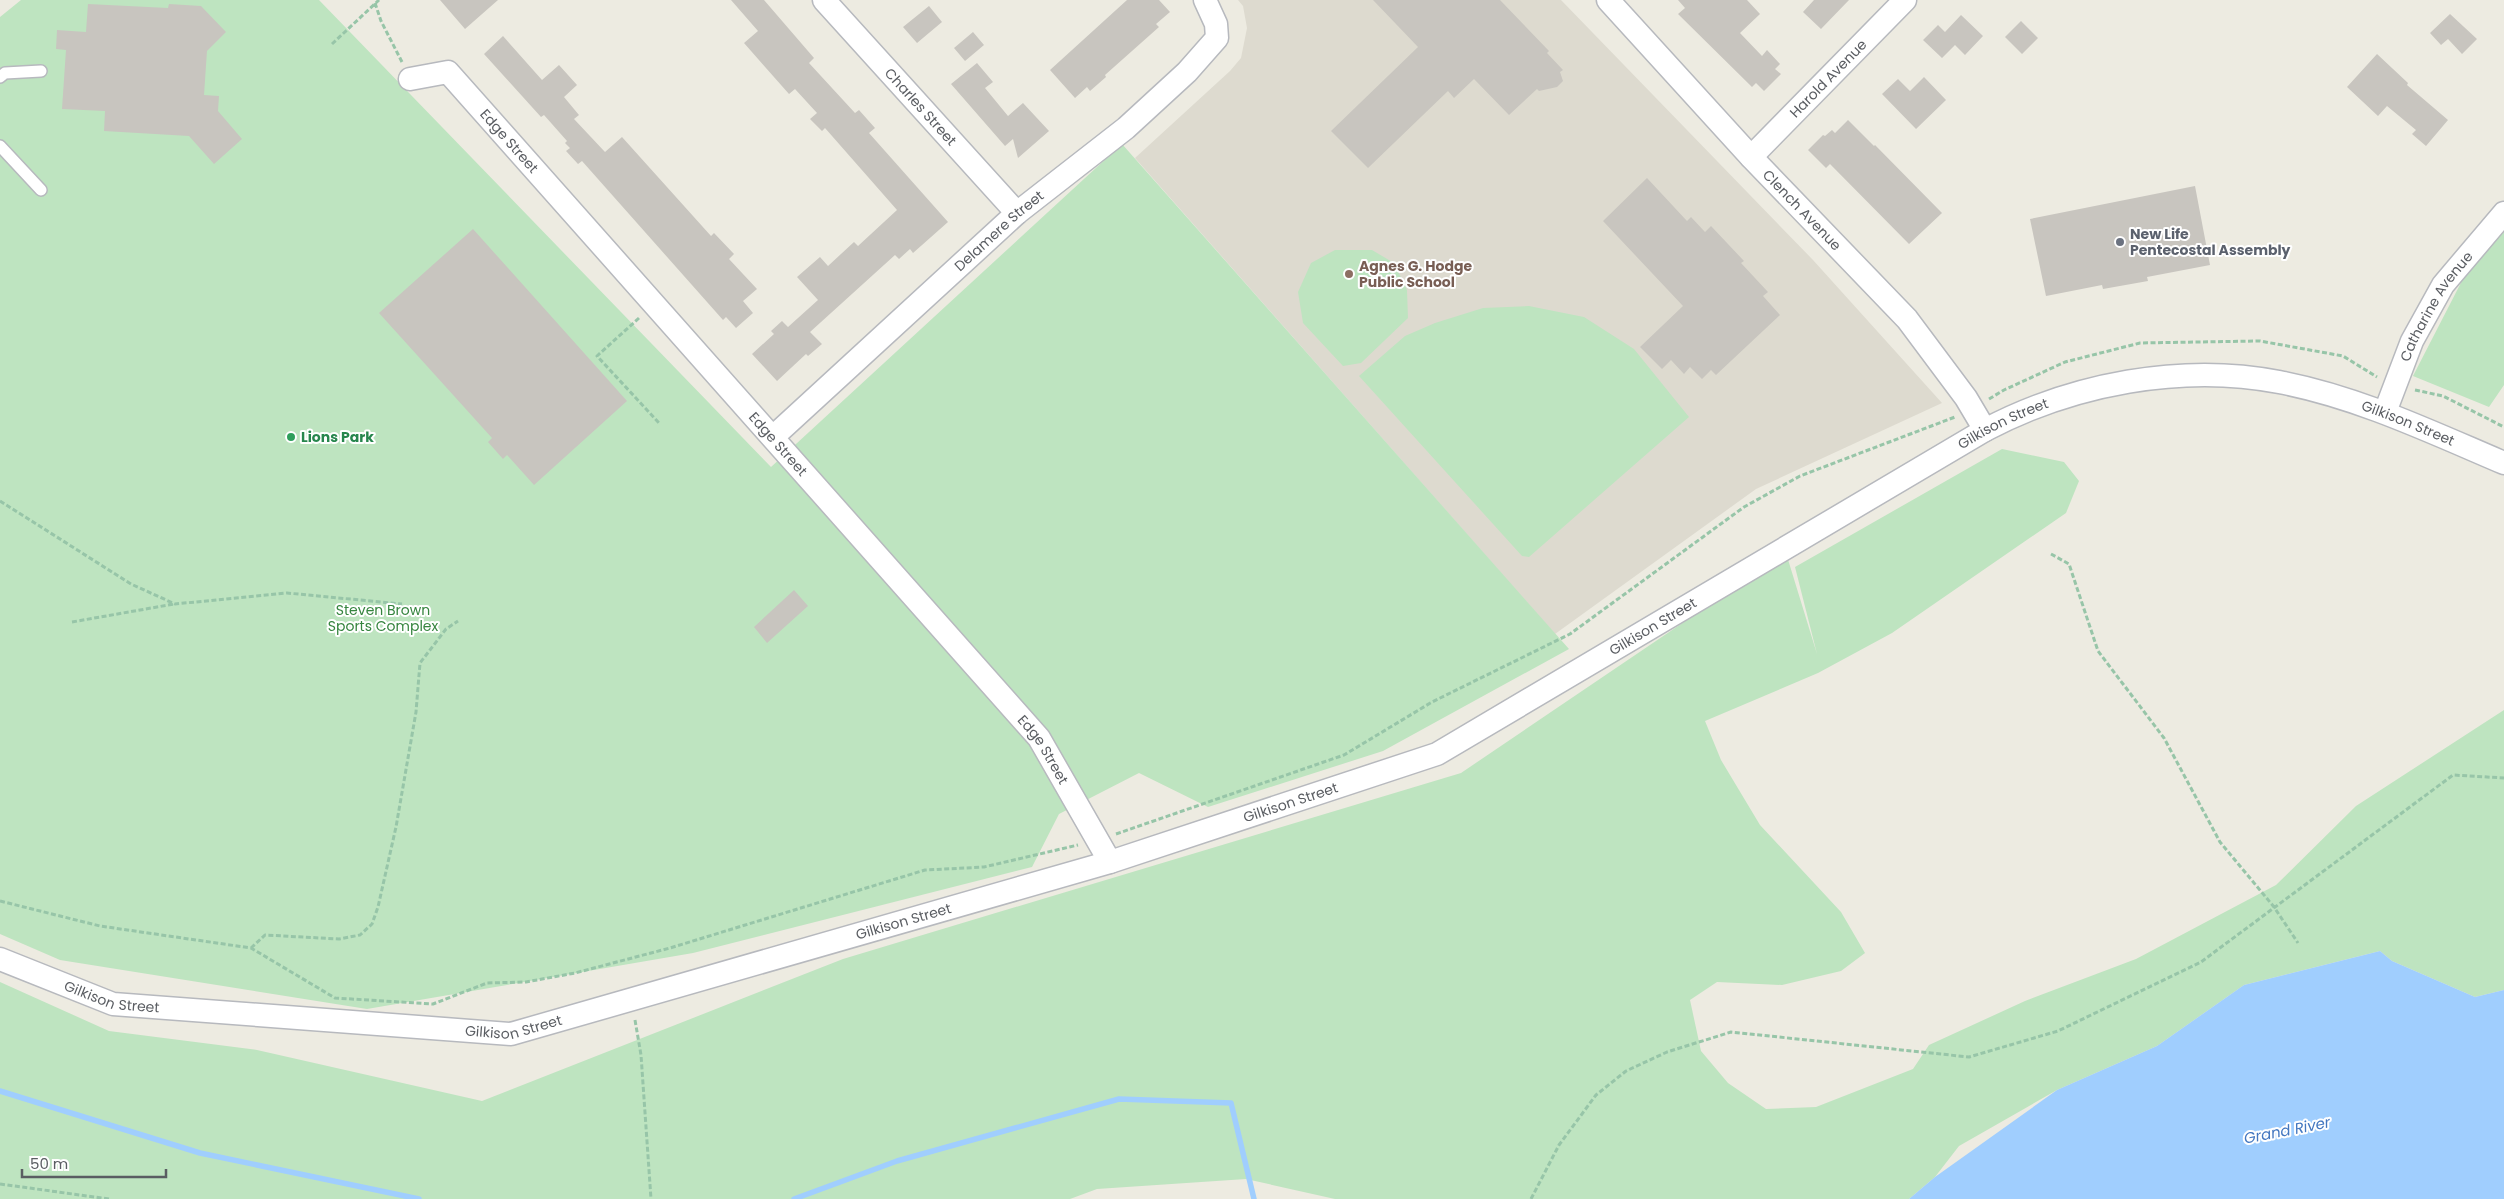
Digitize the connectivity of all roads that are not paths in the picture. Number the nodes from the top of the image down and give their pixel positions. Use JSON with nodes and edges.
{"nodes":[{"id":1,"x":824,"y":0,"type":"edge"},
{"id":2,"x":1205,"y":0,"type":"edge"},
{"id":3,"x":1608,"y":0,"type":"edge"},
{"id":4,"x":1905,"y":0,"type":"edge"},
{"id":5,"x":41,"y":71,"type":"dead end"},
{"id":6,"x":0,"y":77,"type":"edge"},
{"id":7,"x":410,"y":79,"type":"road end"},
{"id":8,"x":0,"y":146,"type":"edge"},
{"id":9,"x":1751,"y":157,"type":"junction"},
{"id":10,"x":41,"y":190,"type":"dead end"},
{"id":11,"x":1017,"y":213,"type":"junction"},
{"id":12,"x":2504,"y":213,"type":"edge"},
{"id":13,"x":2385,"y":412,"type":"junction"},
{"id":14,"x":1985,"y":430,"type":"junction"},
{"id":15,"x":773,"y":437,"type":"junction"},
{"id":16,"x":2504,"y":463,"type":"edge"},
{"id":17,"x":1110,"y":862,"type":"junction"},
{"id":18,"x":0,"y":959,"type":"edge"}],
"edges":[{"from":1,"to":11,"type":"street","name":"Charles Street"},
{"from":2,"to":11,"type":"street","name":"Delamere Street"},
{"from":3,"to":9,"type":"street","name":"Clench Avenue"},
{"from":4,"to":9,"type":"street","name":"Harold Avenue"},
{"from":5,"to":6,"type":"lane"},
{"from":7,"to":15,"type":"street","name":"Edge Street"},
{"from":8,"to":10,"type":"lane"},
{"from":9,"to":14,"type":"street","name":"Clench Avenue"},
{"from":11,"to":15,"type":"street","name":"Delamere Street"},
{"from":12,"to":13,"type":"street","name":"Catharine Avenue"},
{"from":13,"to":14,"type":"street","name":"Gilkison Street"},
{"from":13,"to":16,"type":"street","name":"Gilkison Street"},
{"from":14,"to":17,"type":"street","name":"Gilkison Street"},
{"from":15,"to":17,"type":"street","name":"Edge Street"},
{"from":17,"to":18,"type":"street","name":"Gilkison Street"}]}
